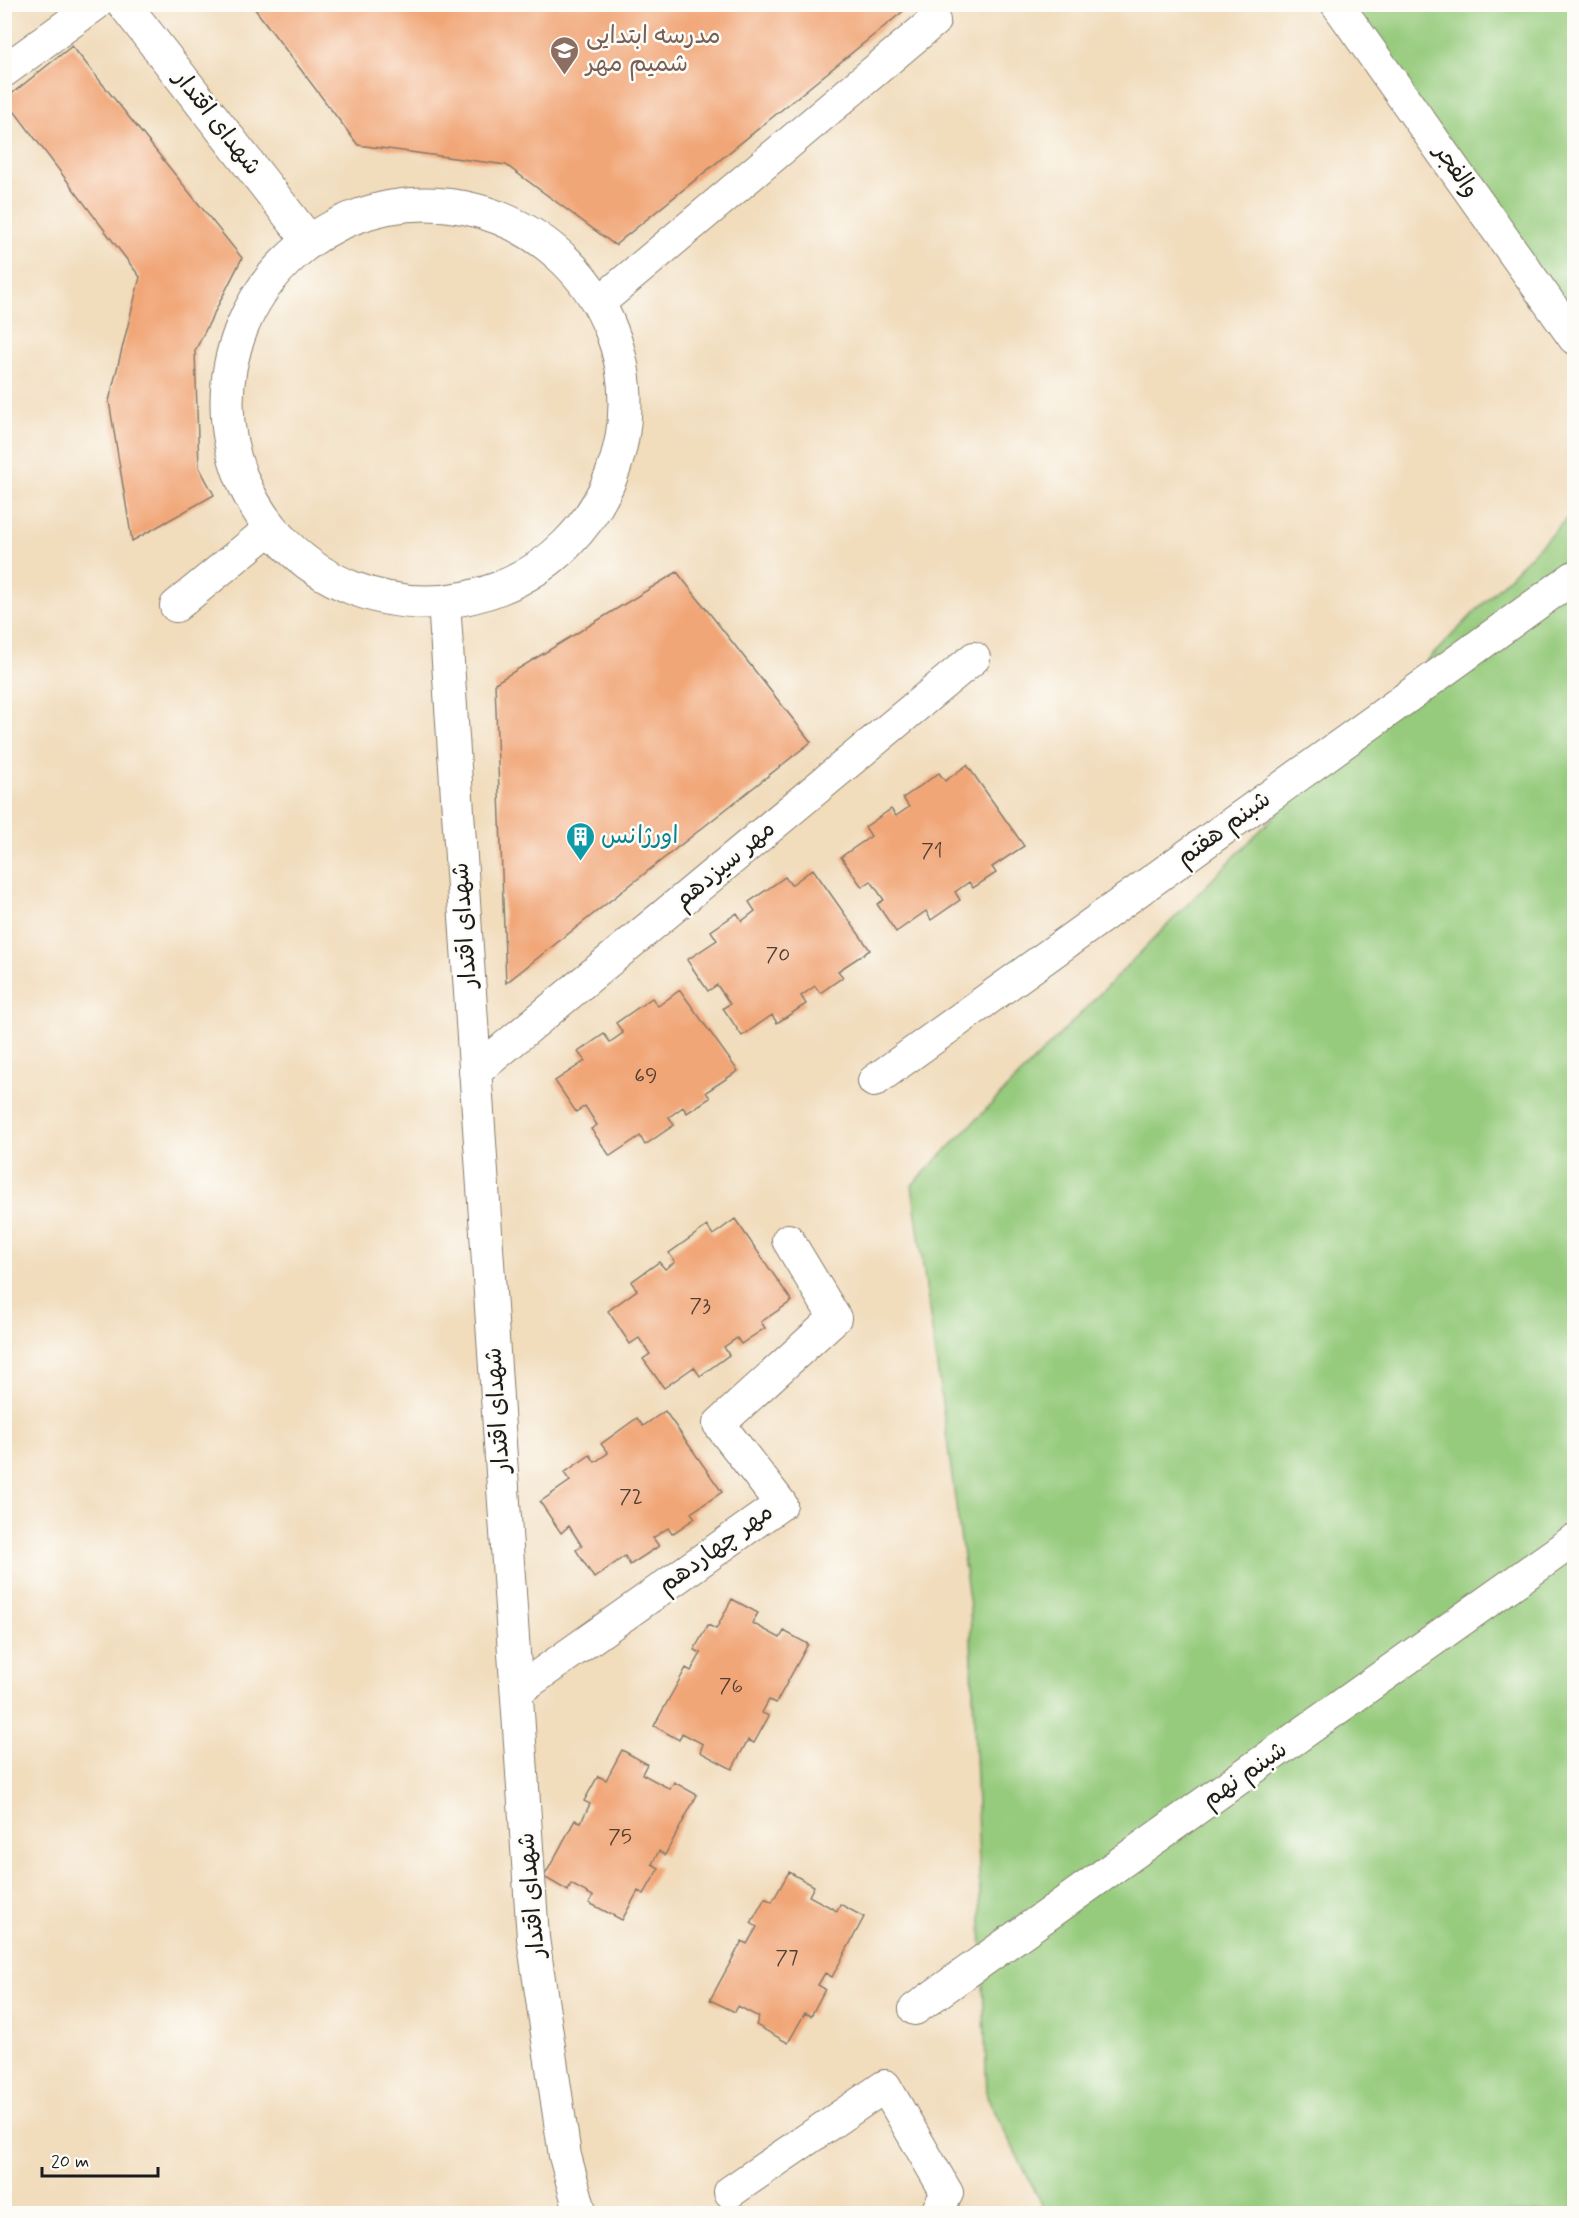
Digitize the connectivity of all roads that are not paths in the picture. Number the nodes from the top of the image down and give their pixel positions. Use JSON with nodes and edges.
{"nodes":[{"id":1,"x":96,"y":4,"type":"edge"},
{"id":2,"x":124,"y":4,"type":"edge"},
{"id":3,"x":1338,"y":4,"type":"edge"},
{"id":4,"x":934,"y":21,"type":"dead end"},
{"id":5,"x":4,"y":71,"type":"edge"},
{"id":6,"x":309,"y":241,"type":"junction"},
{"id":7,"x":600,"y":302,"type":"junction"},
{"id":8,"x":1575,"y":338,"type":"edge"},
{"id":9,"x":270,"y":530,"type":"junction"},
{"id":10,"x":1575,"y":577,"type":"edge"},
{"id":11,"x":444,"y":602,"type":"junction"},
{"id":12,"x":176,"y":606,"type":"dead end"},
{"id":13,"x":974,"y":658,"type":"dead end"},
{"id":14,"x":475,"y":1072,"type":"junction"},
{"id":15,"x":874,"y":1081,"type":"dead end"},
{"id":16,"x":788,"y":1240,"type":"dead end"},
{"id":17,"x":1575,"y":1540,"type":"edge"},
{"id":18,"x":517,"y":1691,"type":"junction"},
{"id":19,"x":915,"y":2009,"type":"dead end"},
{"id":20,"x":730,"y":2192,"type":"dead end"},
{"id":21,"x":581,"y":2214,"type":"edge"},
{"id":22,"x":936,"y":2214,"type":"edge"}],
"edges":[{"from":1,"to":5,"type":"street"},
{"from":2,"to":6,"type":"street","name":"شهدای اقتدار"},
{"from":3,"to":8,"type":"street","name":"والفجر"},
{"from":4,"to":7,"type":"street"},
{"from":6,"to":7,"type":"street"},
{"from":6,"to":9,"type":"street"},
{"from":7,"to":11,"type":"street"},
{"from":9,"to":11,"type":"street"},
{"from":9,"to":12,"type":"street"},
{"from":10,"to":15,"type":"street","name":"شبنم هفتم"},
{"from":11,"to":14,"type":"street","name":"شهدای اقتدار"},
{"from":13,"to":14,"type":"street","name":"مهر سیزدهم"},
{"from":14,"to":18,"type":"street","name":"شهدای اقتدار"},
{"from":16,"to":18,"type":"street","name":"مهر چهاردهم"},
{"from":17,"to":19,"type":"street","name":"شبنم نهم"},
{"from":18,"to":21,"type":"street","name":"شهدای اقتدار"},
{"from":20,"to":22,"type":"street"}]}
